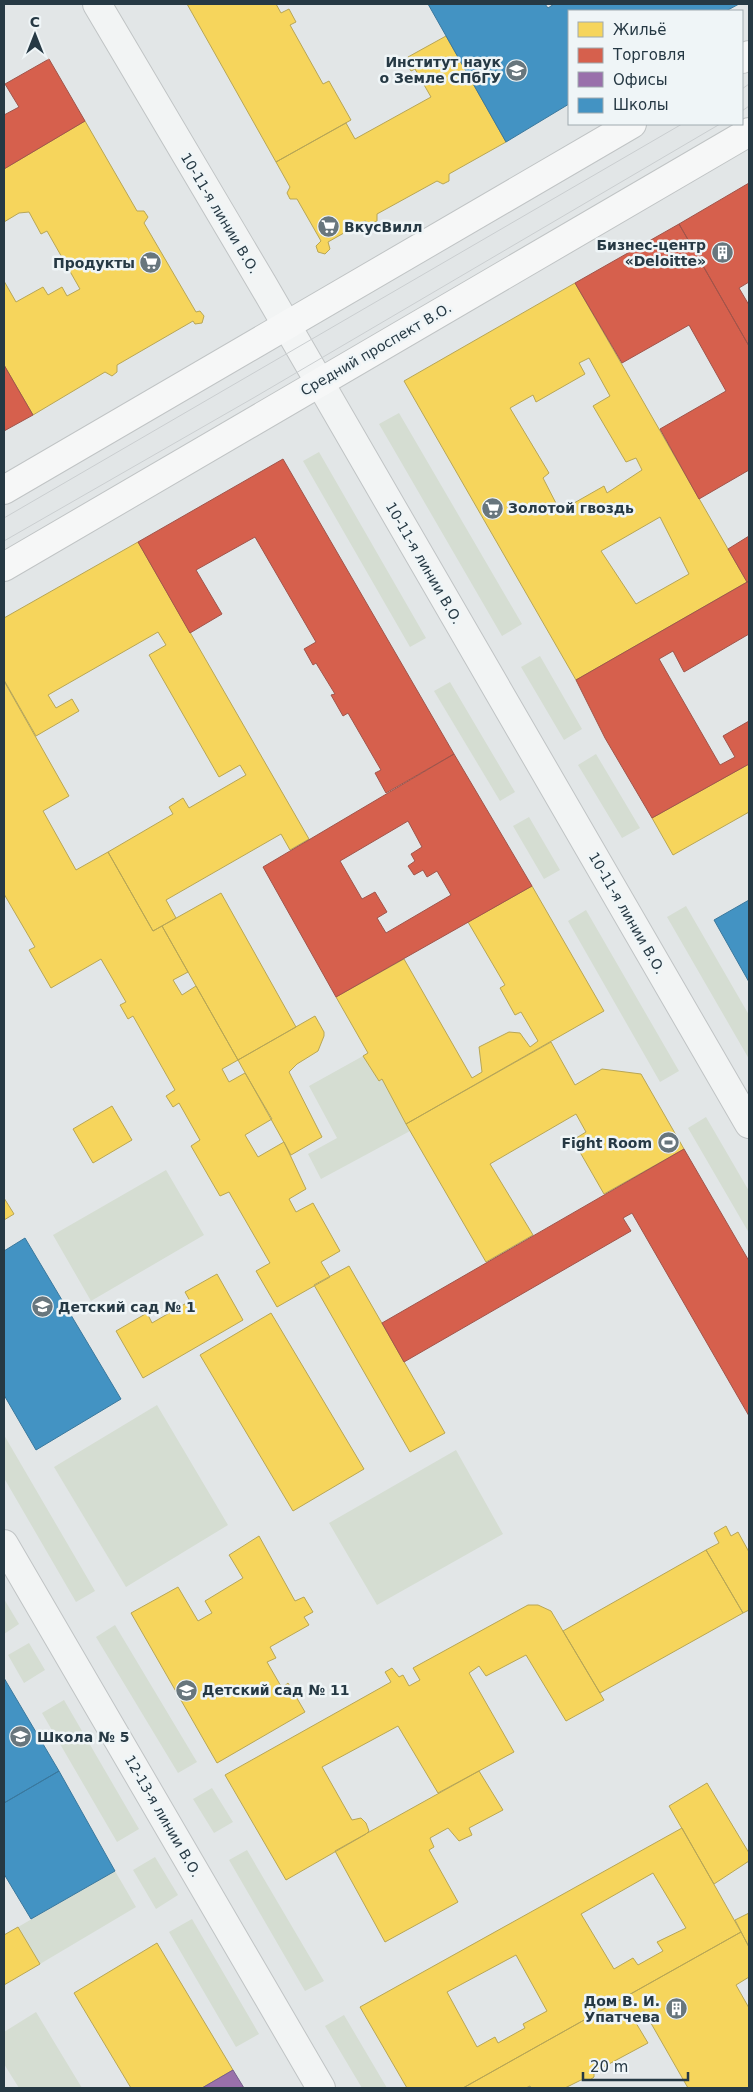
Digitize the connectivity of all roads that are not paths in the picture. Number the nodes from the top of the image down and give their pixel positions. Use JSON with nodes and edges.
{"nodes":[{"id":1,"x":97,"y":4,"type":"edge"},
{"id":2,"x":630,"y":125,"type":"edge"},
{"id":3,"x":749,"y":132,"type":"edge"},
{"id":4,"x":286,"y":326,"type":"junction"},
{"id":5,"x":318,"y":382,"type":"junction"},
{"id":6,"x":4,"y":490,"type":"edge"},
{"id":7,"x":4,"y":567,"type":"edge"},
{"id":8,"x":749,"y":1124,"type":"edge"},
{"id":9,"x":4,"y":1544,"type":"edge"},
{"id":10,"x":321,"y":2088,"type":"edge"}],
"edges":[{"from":1,"to":4,"type":"street","name":"10-11-я линии В.О."},
{"from":2,"to":4,"type":"main road"},
{"from":3,"to":5,"type":"main road","name":"Средний проспект В.О."},
{"from":4,"to":5,"type":"street","name":"10-11-я линии В.О."},
{"from":4,"to":6,"type":"main road"},
{"from":5,"to":7,"type":"main road","name":"Средний проспект В.О."},
{"from":5,"to":8,"type":"street","name":"10-11-я линии В.О."},
{"from":9,"to":10,"type":"street","name":"12-13-я линии В.О."}]}
